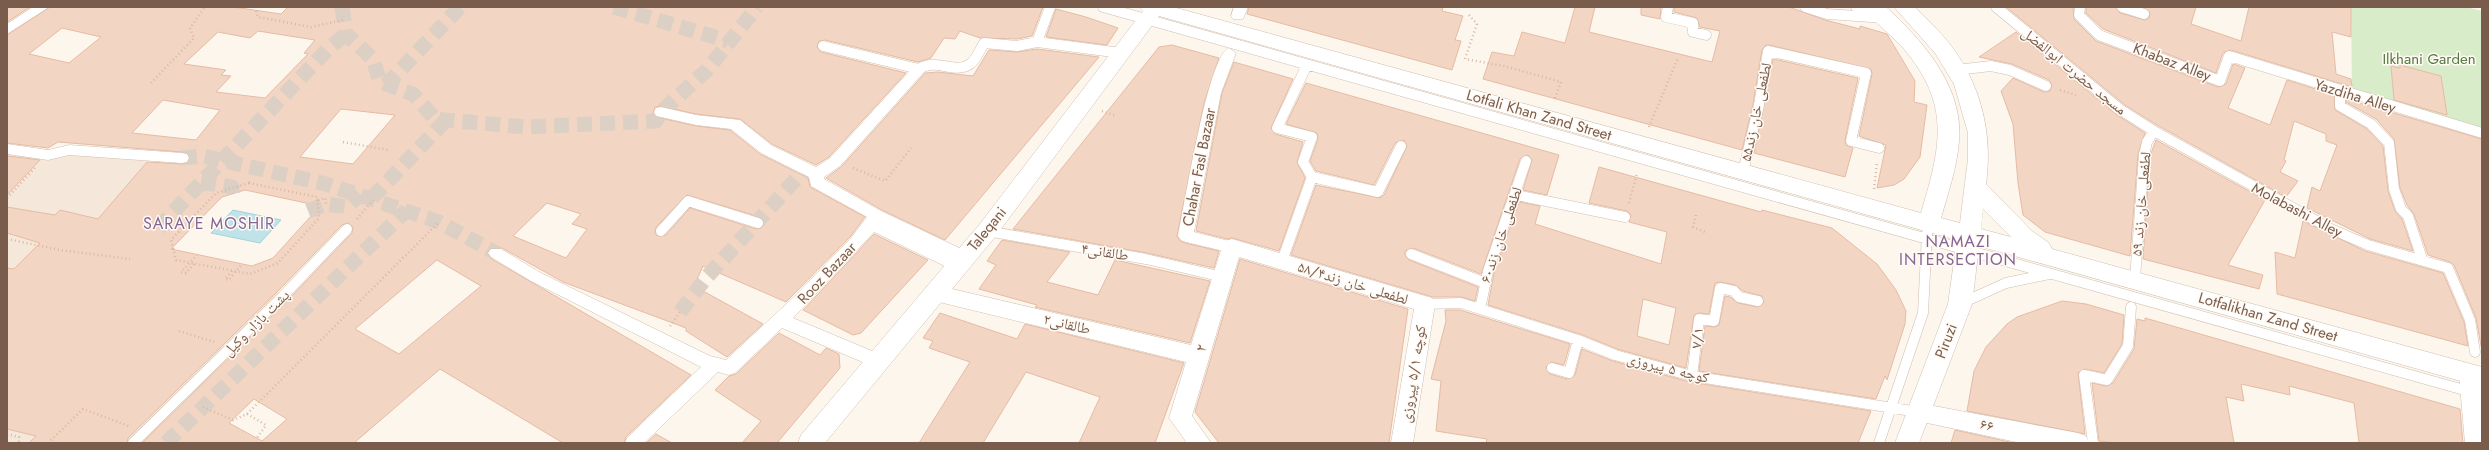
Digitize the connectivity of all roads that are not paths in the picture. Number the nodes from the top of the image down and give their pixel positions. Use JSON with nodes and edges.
{"nodes":[{"id":1,"x":42,"y":7,"type":"edge"},
{"id":2,"x":1050,"y":7,"type":"edge"},
{"id":3,"x":1103,"y":7,"type":"edge"},
{"id":4,"x":1668,"y":7,"type":"edge"},
{"id":5,"x":1805,"y":7,"type":"edge"},
{"id":6,"x":1856,"y":7,"type":"edge"},
{"id":7,"x":1904,"y":7,"type":"edge"},
{"id":8,"x":2080,"y":7,"type":"edge"},
{"id":9,"x":2122,"y":7,"type":"edge"},
{"id":10,"x":2001,"y":8,"type":"edge"},
{"id":11,"x":1151,"y":12,"type":"edge"},
{"id":12,"x":1880,"y":12,"type":"edge"},
{"id":13,"x":2144,"y":14,"type":"dead end"},
{"id":14,"x":7,"y":30,"type":"edge"},
{"id":15,"x":1706,"y":35,"type":"dead end"},
{"id":16,"x":1037,"y":42,"type":"junction"},
{"id":17,"x":823,"y":46,"type":"dead end"},
{"id":18,"x":1121,"y":52,"type":"junction"},
{"id":19,"x":1229,"y":53,"type":"dead end"},
{"id":20,"x":2229,"y":56,"type":"joint"},
{"id":21,"x":1307,"y":65,"type":"junction"},
{"id":22,"x":919,"y":68,"type":"junction"},
{"id":23,"x":1956,"y":70,"type":"junction"},
{"id":24,"x":2046,"y":86,"type":"dead end"},
{"id":25,"x":2340,"y":91,"type":"junction"},
{"id":26,"x":661,"y":112,"type":"dead end"},
{"id":27,"x":1949,"y":129,"type":"junction"},
{"id":28,"x":2154,"y":130,"type":"junction"},
{"id":29,"x":1978,"y":133,"type":"junction"},
{"id":30,"x":2482,"y":133,"type":"edge"},
{"id":31,"x":1401,"y":146,"type":"dead end"},
{"id":32,"x":1880,"y":148,"type":"road end"},
{"id":33,"x":7,"y":149,"type":"edge"},
{"id":34,"x":182,"y":158,"type":"tunnel mouth"},
{"id":35,"x":1526,"y":161,"type":"dead end"},
{"id":36,"x":812,"y":171,"type":"junction"},
{"id":37,"x":1743,"y":172,"type":"junction"},
{"id":38,"x":1312,"y":177,"type":"junction"},
{"id":39,"x":1976,"y":187,"type":"junction"},
{"id":40,"x":1516,"y":195,"type":"junction"},
{"id":41,"x":1625,"y":217,"type":"road end"},
{"id":42,"x":874,"y":220,"type":"junction"},
{"id":43,"x":758,"y":223,"type":"dead end"},
{"id":44,"x":347,"y":229,"type":"road end"},
{"id":45,"x":661,"y":230,"type":"dead end"},
{"id":46,"x":987,"y":231,"type":"junction"},
{"id":47,"x":1928,"y":231,"type":"junction"},
{"id":48,"x":1968,"y":243,"type":"junction"},
{"id":49,"x":1232,"y":248,"type":"junction"},
{"id":50,"x":496,"y":253,"type":"tunnel mouth"},
{"id":51,"x":1411,"y":254,"type":"dead end"},
{"id":52,"x":2422,"y":260,"type":"junction"},
{"id":53,"x":961,"y":261,"type":"junction"},
{"id":54,"x":1282,"y":261,"type":"junction"},
{"id":55,"x":2053,"y":266,"type":"junction"},
{"id":56,"x":1223,"y":277,"type":"junction"},
{"id":57,"x":2135,"y":279,"type":"junction"},
{"id":58,"x":1483,"y":282,"type":"junction"},
{"id":59,"x":935,"y":293,"type":"junction"},
{"id":60,"x":1758,"y":301,"type":"dead end"},
{"id":61,"x":1425,"y":304,"type":"junction"},
{"id":62,"x":1960,"y":304,"type":"junction"},
{"id":63,"x":2132,"y":307,"type":"dead end"},
{"id":64,"x":1480,"y":309,"type":"junction"},
{"id":65,"x":780,"y":320,"type":"junction"},
{"id":66,"x":1578,"y":340,"type":"junction"},
{"id":67,"x":2475,"y":352,"type":"dead end"},
{"id":68,"x":878,"y":362,"type":"junction"},
{"id":69,"x":714,"y":364,"type":"junction"},
{"id":70,"x":1552,"y":368,"type":"dead end"},
{"id":71,"x":1199,"y":369,"type":"junction"},
{"id":72,"x":1692,"y":376,"type":"junction"},
{"id":73,"x":2476,"y":384,"type":"edge"},
{"id":74,"x":1891,"y":409,"type":"junction"},
{"id":75,"x":1918,"y":412,"type":"junction"},
{"id":76,"x":133,"y":443,"type":"edge"},
{"id":77,"x":633,"y":443,"type":"edge"},
{"id":78,"x":810,"y":443,"type":"edge"},
{"id":79,"x":1200,"y":443,"type":"edge"},
{"id":80,"x":1402,"y":443,"type":"edge"},
{"id":81,"x":1879,"y":443,"type":"edge"},
{"id":82,"x":1907,"y":443,"type":"edge"},
{"id":83,"x":2078,"y":443,"type":"edge"},
{"id":84,"x":2093,"y":443,"type":"edge"},
{"id":85,"x":2476,"y":443,"type":"edge"}],
"edges":[{"from":1,"to":14,"type":"street"},
{"from":2,"to":16,"type":"lane"},
{"from":3,"to":11,"type":"lane"},
{"from":4,"to":15,"type":"lane"},
{"from":5,"to":12,"type":"lane"},
{"from":6,"to":12,"type":"lane"},
{"from":7,"to":23,"type":"street","name":"Piruzi"},
{"from":8,"to":20,"type":"lane","name":"Khabaz Alley"},
{"from":9,"to":13,"type":"lane"},
{"from":10,"to":28,"type":"lane","name":"مسجد حضرت ابوالفضل"},
{"from":11,"to":18,"type":"street","name":"Taleqani"},
{"from":11,"to":21,"type":"lane"},
{"from":11,"to":37,"type":"street","name":"Lotfali Khan Zand Street"},
{"from":12,"to":27,"type":"street"},
{"from":16,"to":18,"type":"lane"},
{"from":16,"to":22,"type":"lane"},
{"from":17,"to":22,"type":"lane"},
{"from":18,"to":46,"type":"street","name":"Taleqani"},
{"from":19,"to":49,"type":"street","name":"Chahar Fasl Bazaar"},
{"from":20,"to":25,"type":"lane","name":"Yazdiha Alley"},
{"from":21,"to":38,"type":"lane"},
{"from":21,"to":47,"type":"lane"},
{"from":22,"to":36,"type":"street"},
{"from":23,"to":24,"type":"lane"},
{"from":23,"to":29,"type":"street","name":"Piruzi"},
{"from":25,"to":30,"type":"lane","name":"Yazdiha Alley"},
{"from":25,"to":52,"type":"lane"},
{"from":26,"to":36,"type":"street"},
{"from":27,"to":29,"type":"street"},
{"from":27,"to":47,"type":"street"},
{"from":28,"to":52,"type":"lane","name":"Molabashi Alley"},
{"from":28,"to":57,"type":"lane","name":"لطفعلی خان زند ۵۹"},
{"from":29,"to":39,"type":"street","name":"Piruzi"},
{"from":31,"to":38,"type":"lane"},
{"from":32,"to":37,"type":"lane","name":"لطفعلی خان زند۵۵"},
{"from":33,"to":34,"type":"street"},
{"from":35,"to":40,"type":"lane","name":"لطفعلی خان زند۶۰"},
{"from":36,"to":42,"type":"street"},
{"from":37,"to":47,"type":"street","name":"Lotfali Khan Zand Street"},
{"from":38,"to":54,"type":"lane"},
{"from":39,"to":48,"type":"street","name":"Piruzi"},
{"from":39,"to":55,"type":"street"},
{"from":40,"to":41,"type":"lane"},
{"from":40,"to":58,"type":"lane","name":"لطفعلی خان زند۶۰"},
{"from":42,"to":53,"type":"street"},
{"from":42,"to":65,"type":"street","name":"Rooz Bazaar"},
{"from":43,"to":45,"type":"lane"},
{"from":44,"to":76,"type":"lane","name":"پشت بازار وکیل"},
{"from":46,"to":53,"type":"street","name":"Taleqani"},
{"from":46,"to":56,"type":"lane","name":"طالقانی۴"},
{"from":47,"to":48,"type":"street","name":"Lotfali Khan Zand Street"},
{"from":47,"to":74,"type":"lane"},
{"from":48,"to":55,"type":"street","name":"Lotfalikhan Zand Street"},
{"from":48,"to":62,"type":"street","name":"Piruzi"},
{"from":49,"to":54,"type":"street","name":"لطفعلی خان زند۵۸/۴"},
{"from":49,"to":56,"type":"street","name":"۲"},
{"from":50,"to":69,"type":"street"},
{"from":51,"to":58,"type":"lane"},
{"from":52,"to":67,"type":"lane","name":"Molabashi Alley"},
{"from":53,"to":59,"type":"street","name":"Taleqani"},
{"from":54,"to":61,"type":"street","name":"لطفعلی خان زند۵۸/۴"},
{"from":55,"to":57,"type":"street","name":"Lotfalikhan Zand Street"},
{"from":55,"to":62,"type":"lane"},
{"from":55,"to":73,"type":"lane"},
{"from":56,"to":71,"type":"street","name":"۲"},
{"from":57,"to":73,"type":"street","name":"Lotfalikhan Zand Street"},
{"from":58,"to":64,"type":"lane","name":"لطفعلی خان زند۶۰"},
{"from":59,"to":68,"type":"street","name":"Taleqani"},
{"from":59,"to":71,"type":"street","name":"طالقانی۲"},
{"from":60,"to":72,"type":"lane","name":"۷/۱"},
{"from":61,"to":64,"type":"lane","name":"کوچه ۵ پیروزی"},
{"from":61,"to":80,"type":"street","name":"کوچه ۵/۱ پیروزی"},
{"from":62,"to":75,"type":"street","name":"Piruzi"},
{"from":63,"to":84,"type":"lane"},
{"from":64,"to":66,"type":"lane","name":"کوچه ۵ پیروزی"},
{"from":65,"to":68,"type":"street"},
{"from":65,"to":69,"type":"street","name":"Rooz Bazaar"},
{"from":66,"to":70,"type":"lane"},
{"from":66,"to":72,"type":"lane","name":"کوچه ۵ پیروزی"},
{"from":68,"to":78,"type":"street","name":"Taleqani"},
{"from":69,"to":77,"type":"street"},
{"from":71,"to":79,"type":"street","name":"۲"},
{"from":72,"to":74,"type":"lane","name":"کوچه ۵ پیروزی"},
{"from":73,"to":85,"type":"street"},
{"from":74,"to":75,"type":"lane","name":"کوچه ۵ پیروزی"},
{"from":74,"to":81,"type":"lane"},
{"from":75,"to":82,"type":"street","name":"Piruzi"},
{"from":75,"to":83,"type":"street","name":"۶۶"}]}
